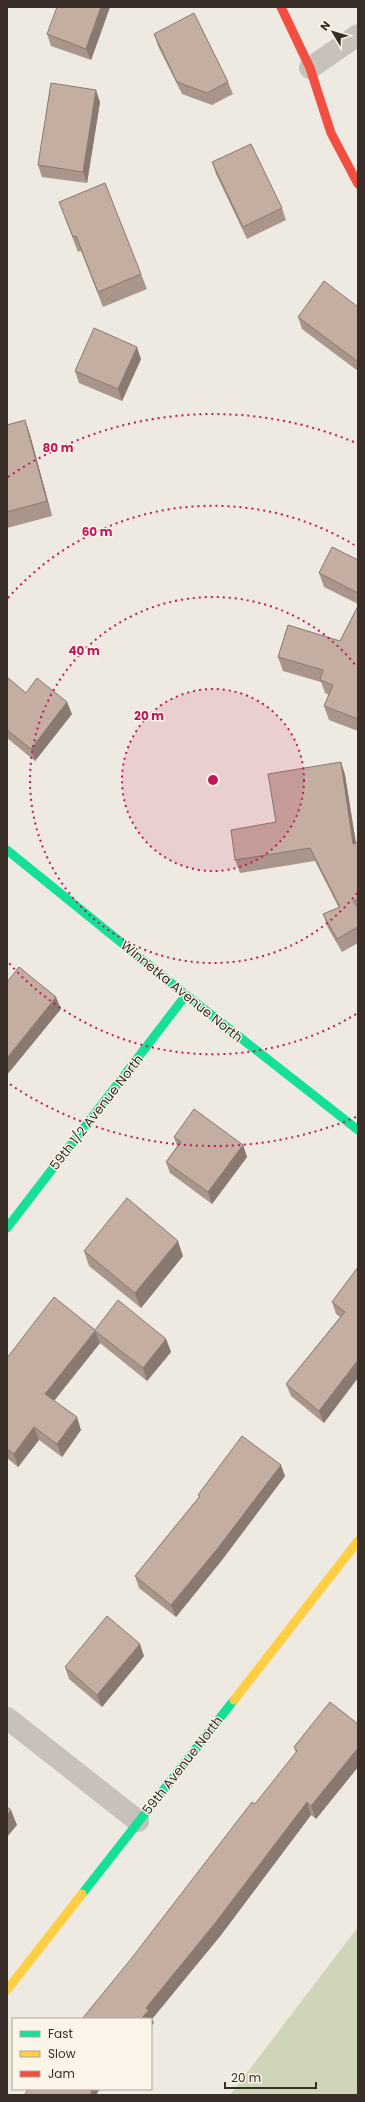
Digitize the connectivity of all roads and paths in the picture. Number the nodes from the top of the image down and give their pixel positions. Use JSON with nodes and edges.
{"nodes":[{"id":1,"x":281,"y":7,"type":"edge"},
{"id":2,"x":358,"y":35,"type":"edge"},
{"id":3,"x":310,"y":68,"type":"junction"},
{"id":4,"x":358,"y":184,"type":"edge"},
{"id":5,"x":7,"y":850,"type":"edge"},
{"id":6,"x":186,"y":995,"type":"junction"},
{"id":7,"x":358,"y":1130,"type":"edge"},
{"id":8,"x":7,"y":1228,"type":"edge"},
{"id":9,"x":358,"y":1541,"type":"edge"},
{"id":10,"x":7,"y":1718,"type":"edge"},
{"id":11,"x":138,"y":1821,"type":"junction"},
{"id":12,"x":7,"y":1990,"type":"edge"}],
"edges":[{"from":1,"to":3,"type":"street"},
{"from":2,"to":3,"type":"street"},
{"from":3,"to":4,"type":"street"},
{"from":5,"to":6,"type":"street","name":"Winnetka Avenue North"},
{"from":6,"to":7,"type":"street","name":"Winnetka Avenue North"},
{"from":6,"to":8,"type":"street","name":"59th 1/2 Avenue North"},
{"from":9,"to":11,"type":"street","name":"59th Avenue North"},
{"from":10,"to":11,"type":"street"},
{"from":11,"to":12,"type":"street","name":"59th Avenue North"}]}
